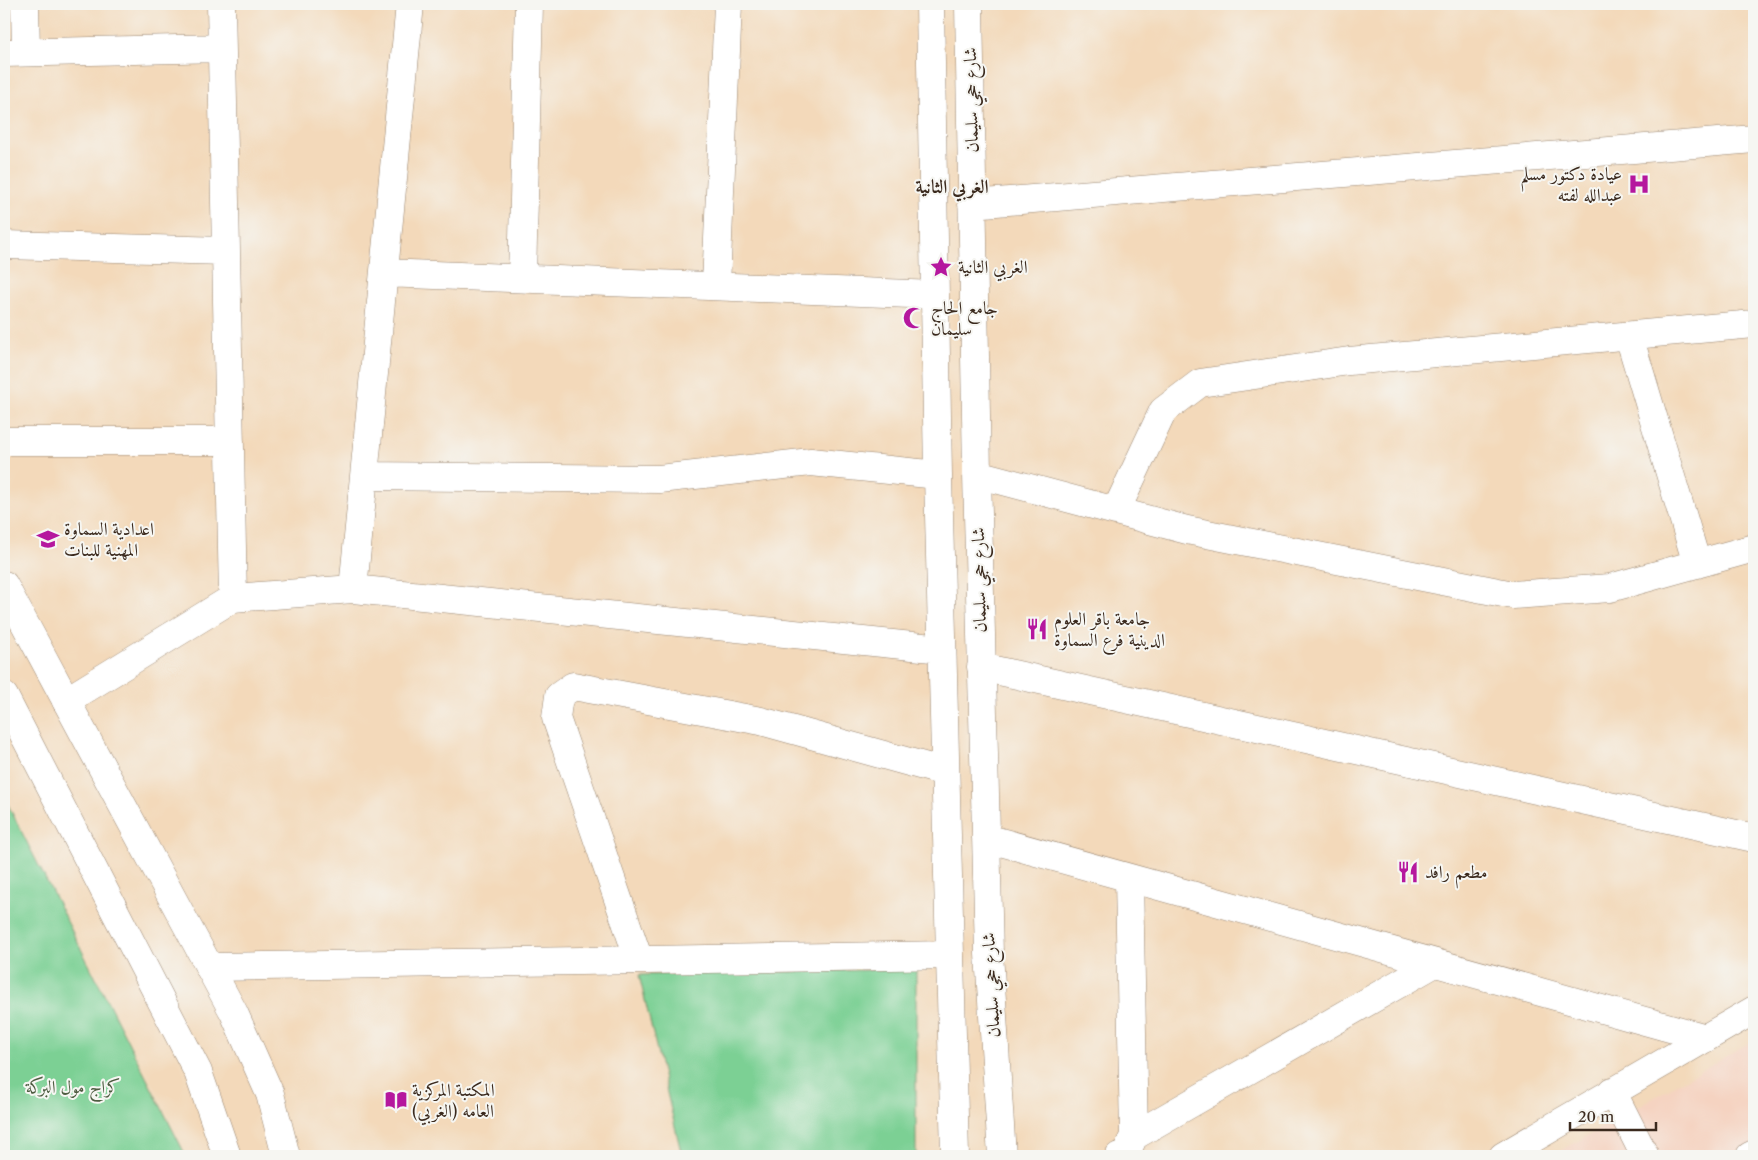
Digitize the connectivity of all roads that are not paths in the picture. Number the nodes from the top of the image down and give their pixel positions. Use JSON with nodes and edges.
{"nodes":[{"id":1,"x":25,"y":4,"type":"edge"},
{"id":2,"x":221,"y":4,"type":"edge"},
{"id":3,"x":410,"y":4,"type":"edge"},
{"id":4,"x":529,"y":4,"type":"edge"},
{"id":5,"x":728,"y":4,"type":"edge"},
{"id":6,"x":930,"y":4,"type":"edge"},
{"id":7,"x":969,"y":4,"type":"edge"},
{"id":8,"x":222,"y":48,"type":"junction"},
{"id":9,"x":15,"y":52,"type":"edge"},
{"id":10,"x":1754,"y":139,"type":"edge"},
{"id":11,"x":972,"y":204,"type":"junction"},
{"id":12,"x":4,"y":245,"type":"edge"},
{"id":13,"x":226,"y":251,"type":"junction"},
{"id":14,"x":384,"y":272,"type":"junction"},
{"id":15,"x":522,"y":278,"type":"junction"},
{"id":16,"x":716,"y":286,"type":"junction"},
{"id":17,"x":935,"y":295,"type":"junction"},
{"id":18,"x":1754,"y":324,"type":"edge"},
{"id":19,"x":1629,"y":336,"type":"junction"},
{"id":20,"x":4,"y":441,"type":"edge"},
{"id":21,"x":230,"y":441,"type":"junction"},
{"id":22,"x":977,"y":474,"type":"junction"},
{"id":23,"x":938,"y":475,"type":"junction"},
{"id":24,"x":364,"y":476,"type":"junction"},
{"id":25,"x":1116,"y":511,"type":"junction"},
{"id":26,"x":1754,"y":548,"type":"edge"},
{"id":27,"x":1697,"y":564,"type":"junction"},
{"id":28,"x":4,"y":585,"type":"edge"},
{"id":29,"x":353,"y":589,"type":"junction"},
{"id":30,"x":233,"y":598,"type":"junction"},
{"id":31,"x":942,"y":649,"type":"junction"},
{"id":32,"x":982,"y":667,"type":"junction"},
{"id":33,"x":5,"y":701,"type":"edge"},
{"id":34,"x":66,"y":701,"type":"junction"},
{"id":35,"x":945,"y":772,"type":"junction"},
{"id":36,"x":986,"y":838,"type":"junction"},
{"id":37,"x":1754,"y":838,"type":"edge"},
{"id":38,"x":1129,"y":878,"type":"junction"},
{"id":39,"x":950,"y":955,"type":"junction"},
{"id":40,"x":639,"y":960,"type":"junction"},
{"id":41,"x":1435,"y":963,"type":"junction"},
{"id":42,"x":209,"y":967,"type":"junction"},
{"id":43,"x":1754,"y":1010,"type":"edge"},
{"id":44,"x":1706,"y":1038,"type":"junction"},
{"id":45,"x":1612,"y":1091,"type":"junction"},
{"id":46,"x":1127,"y":1146,"type":"edge"},
{"id":47,"x":1754,"y":1154,"type":"edge"},
{"id":48,"x":227,"y":1156,"type":"edge"},
{"id":49,"x":286,"y":1156,"type":"edge"},
{"id":50,"x":955,"y":1156,"type":"edge"},
{"id":51,"x":1002,"y":1156,"type":"edge"},
{"id":52,"x":1503,"y":1156,"type":"edge"},
{"id":53,"x":1645,"y":1156,"type":"edge"},
{"id":54,"x":1750,"y":1156,"type":"edge"}],
"edges":[{"from":1,"to":9,"type":"street"},
{"from":2,"to":8,"type":"street"},
{"from":3,"to":14,"type":"street"},
{"from":4,"to":15,"type":"street"},
{"from":5,"to":16,"type":"street"},
{"from":6,"to":17,"type":"street"},
{"from":7,"to":11,"type":"street","name":"شارع حجي سليمان"},
{"from":8,"to":9,"type":"street"},
{"from":8,"to":13,"type":"street"},
{"from":10,"to":11,"type":"street"},
{"from":11,"to":22,"type":"street","name":"شارع حجي سليمان"},
{"from":12,"to":13,"type":"street"},
{"from":13,"to":21,"type":"street"},
{"from":14,"to":15,"type":"street"},
{"from":14,"to":24,"type":"street"},
{"from":15,"to":16,"type":"street"},
{"from":16,"to":17,"type":"street"},
{"from":17,"to":23,"type":"street"},
{"from":18,"to":19,"type":"street"},
{"from":19,"to":25,"type":"street"},
{"from":19,"to":27,"type":"street"},
{"from":20,"to":21,"type":"street"},
{"from":21,"to":30,"type":"street"},
{"from":22,"to":25,"type":"street"},
{"from":22,"to":32,"type":"street","name":"شارع حجي سليمان"},
{"from":23,"to":24,"type":"street"},
{"from":23,"to":31,"type":"street"},
{"from":24,"to":29,"type":"street"},
{"from":25,"to":27,"type":"street"},
{"from":26,"to":27,"type":"street"},
{"from":28,"to":34,"type":"street"},
{"from":29,"to":30,"type":"street"},
{"from":29,"to":31,"type":"street"},
{"from":30,"to":34,"type":"street"},
{"from":31,"to":35,"type":"street"},
{"from":32,"to":36,"type":"street","name":"شارع حجي سليمان"},
{"from":32,"to":37,"type":"street"},
{"from":33,"to":48,"type":"street"},
{"from":34,"to":42,"type":"street"},
{"from":35,"to":39,"type":"street"},
{"from":35,"to":40,"type":"street"},
{"from":36,"to":38,"type":"street"},
{"from":36,"to":51,"type":"street","name":"شارع حجي سليمان"},
{"from":38,"to":41,"type":"street"},
{"from":38,"to":46,"type":"street"},
{"from":39,"to":40,"type":"street"},
{"from":39,"to":50,"type":"street"},
{"from":40,"to":42,"type":"street"},
{"from":41,"to":44,"type":"street"},
{"from":41,"to":46,"type":"street"},
{"from":42,"to":49,"type":"street"},
{"from":43,"to":44,"type":"street"},
{"from":44,"to":45,"type":"street"},
{"from":45,"to":52,"type":"street"},
{"from":45,"to":53,"type":"street"},
{"from":47,"to":54,"type":"street"}]}
